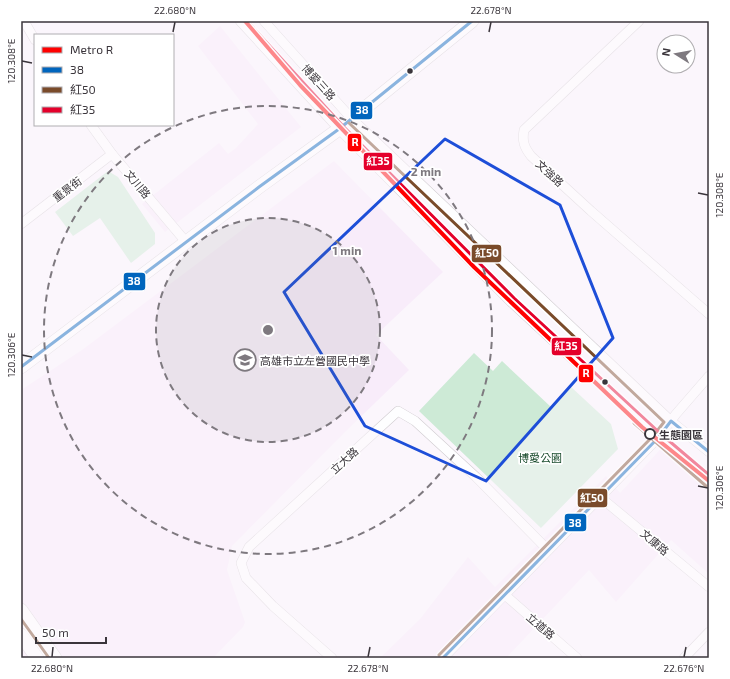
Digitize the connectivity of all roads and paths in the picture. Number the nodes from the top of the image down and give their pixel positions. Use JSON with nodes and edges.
{"nodes":[{"id":1,"x":24,"y":21,"type":"edge"},
{"id":2,"x":240,"y":21,"type":"edge"},
{"id":3,"x":264,"y":21,"type":"edge"},
{"id":4,"x":472,"y":21,"type":"edge"},
{"id":5,"x":639,"y":21,"type":"edge"},
{"id":6,"x":34,"y":38,"type":"edge"},
{"id":7,"x":352,"y":119,"type":"junction"},
{"id":8,"x":92,"y":126,"type":"edge"},
{"id":9,"x":338,"y":129,"type":"junction"},
{"id":10,"x":112,"y":154,"type":"junction"},
{"id":11,"x":21,"y":224,"type":"edge"},
{"id":12,"x":186,"y":242,"type":"junction"},
{"id":13,"x":709,"y":314,"type":"edge"},
{"id":14,"x":21,"y":367,"type":"edge"},
{"id":15,"x":709,"y":376,"type":"edge"},
{"id":16,"x":671,"y":421,"type":"junction"},
{"id":17,"x":658,"y":438,"type":"junction"},
{"id":18,"x":709,"y":452,"type":"edge"},
{"id":19,"x":709,"y":482,"type":"edge"},
{"id":20,"x":600,"y":497,"type":"junction"},
{"id":21,"x":548,"y":550,"type":"junction"},
{"id":22,"x":709,"y":587,"type":"edge"},
{"id":23,"x":505,"y":595,"type":"junction"},
{"id":24,"x":21,"y":610,"type":"edge"},
{"id":25,"x":26,"y":626,"type":"edge"},
{"id":26,"x":709,"y":632,"type":"edge"},
{"id":27,"x":21,"y":635,"type":"edge"},
{"id":28,"x":38,"y":658,"type":"edge"},
{"id":29,"x":55,"y":658,"type":"edge"},
{"id":30,"x":332,"y":658,"type":"edge"},
{"id":31,"x":443,"y":658,"type":"edge"},
{"id":32,"x":577,"y":658,"type":"edge"},
{"id":33,"x":684,"y":658,"type":"edge"}],
"edges":[{"from":1,"to":6,"type":"street"},
{"from":2,"to":9,"type":"street","name":"博愛三路"},
{"from":3,"to":7,"type":"street","name":"博愛三路"},
{"from":4,"to":7,"type":"street"},
{"from":5,"to":13,"type":"street","name":"文強路"},
{"from":7,"to":9,"type":"street"},
{"from":7,"to":16,"type":"street","name":"博愛三路"},
{"from":8,"to":10,"type":"street","name":"文川路"},
{"from":9,"to":12,"type":"street"},
{"from":9,"to":17,"type":"street","name":"博愛三路"},
{"from":10,"to":11,"type":"street","name":"重景街"},
{"from":10,"to":12,"type":"street","name":"文川路"},
{"from":12,"to":14,"type":"street"},
{"from":15,"to":16,"type":"street"},
{"from":16,"to":17,"type":"street"},
{"from":16,"to":18,"type":"street","name":"博愛三路"},
{"from":17,"to":19,"type":"street","name":"博愛三路"},
{"from":17,"to":20,"type":"street"},
{"from":20,"to":21,"type":"street"},
{"from":20,"to":22,"type":"street","name":"文康路"},
{"from":21,"to":23,"type":"street"},
{"from":21,"to":30,"type":"street","name":"立大路"},
{"from":23,"to":31,"type":"street"},
{"from":23,"to":32,"type":"street","name":"立道路"},
{"from":24,"to":25,"type":"street"},
{"from":25,"to":29,"type":"street"},
{"from":26,"to":33,"type":"street"},
{"from":27,"to":28,"type":"street"}]}
